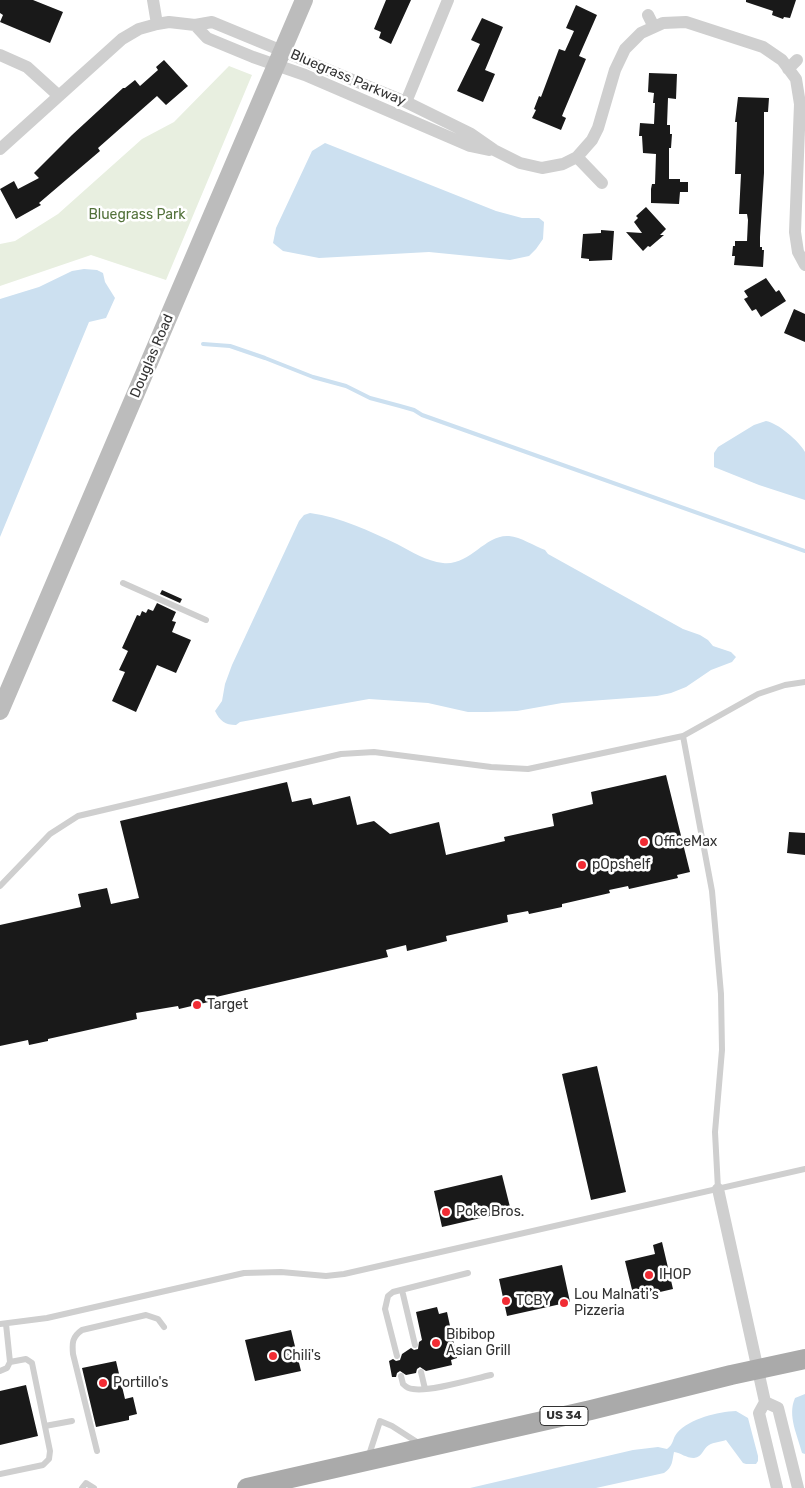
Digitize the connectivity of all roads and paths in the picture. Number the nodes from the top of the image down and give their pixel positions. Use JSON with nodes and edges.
{"nodes":[{"id":1,"x":153,"y":0,"type":"edge"},
{"id":2,"x":304,"y":0,"type":"edge"},
{"id":3,"x":448,"y":0,"type":"edge"},
{"id":4,"x":648,"y":15,"type":"dead end"},
{"id":5,"x":157,"y":24,"type":"junction"},
{"id":6,"x":654,"y":27,"type":"junction"},
{"id":7,"x":0,"y":55,"type":"edge"},
{"id":8,"x":280,"y":58,"type":"junction"},
{"id":9,"x":59,"y":96,"type":"junction"},
{"id":10,"x":406,"y":102,"type":"junction"},
{"id":11,"x":0,"y":148,"type":"edge"},
{"id":12,"x":494,"y":150,"type":"junction"},
{"id":13,"x":577,"y":157,"type":"junction"},
{"id":14,"x":602,"y":183,"type":"dead end"},
{"id":15,"x":805,"y":265,"type":"edge"},
{"id":16,"x":124,"y":583,"type":"dead end"},
{"id":17,"x":206,"y":620,"type":"dead end"},
{"id":18,"x":805,"y":682,"type":"edge"},
{"id":19,"x":0,"y":711,"type":"edge"},
{"id":20,"x":683,"y":736,"type":"junction"},
{"id":21,"x":0,"y":886,"type":"edge"},
{"id":22,"x":805,"y":1169,"type":"edge"},
{"id":23,"x":718,"y":1189,"type":"junction"},
{"id":24,"x":468,"y":1273,"type":"dead end"},
{"id":25,"x":402,"y":1290,"type":"junction"},
{"id":26,"x":3,"y":1324,"type":"edge"},
{"id":27,"x":164,"y":1326,"type":"dead end"},
{"id":28,"x":415,"y":1345,"type":"dead end"},
{"id":29,"x":397,"y":1356,"type":"dead end"},
{"id":30,"x":805,"y":1359,"type":"edge"},
{"id":31,"x":10,"y":1362,"type":"junction"},
{"id":32,"x":758,"y":1369,"type":"junction"},
{"id":33,"x":0,"y":1371,"type":"edge"},
{"id":34,"x":421,"y":1372,"type":"dead end"},
{"id":35,"x":491,"y":1375,"type":"dead end"},
{"id":36,"x":401,"y":1376,"type":"dead end"},
{"id":37,"x":425,"y":1389,"type":"junction"},
{"id":38,"x":765,"y":1402,"type":"junction"},
{"id":39,"x":72,"y":1421,"type":"dead end"},
{"id":40,"x":45,"y":1426,"type":"junction"},
{"id":41,"x":425,"y":1447,"type":"junction"},
{"id":42,"x":97,"y":1451,"type":"dead end"},
{"id":43,"x":367,"y":1460,"type":"junction"},
{"id":44,"x":0,"y":1474,"type":"edge"},
{"id":45,"x":82,"y":1488,"type":"edge"},
{"id":46,"x":94,"y":1488,"type":"edge"},
{"id":47,"x":248,"y":1488,"type":"edge"},
{"id":48,"x":777,"y":1488,"type":"edge"},
{"id":49,"x":798,"y":1488,"type":"edge"}],
"edges":[{"from":1,"to":5,"type":"street"},
{"from":2,"to":8,"type":"street","name":"Douglas Road"},
{"from":3,"to":10,"type":"street"},
{"from":4,"to":6,"type":"street"},
{"from":5,"to":8,"type":"street","name":"Bluegrass Parkway"},
{"from":5,"to":9,"type":"street","name":"Bluegrass Parkway"},
{"from":6,"to":13,"type":"street","name":"Bluegrass Parkway"},
{"from":6,"to":15,"type":"street","name":"Bluegrass Parkway"},
{"from":7,"to":9,"type":"street"},
{"from":8,"to":10,"type":"street","name":"Bluegrass Parkway"},
{"from":8,"to":12,"type":"street","name":"Bluegrass Parkway"},
{"from":8,"to":19,"type":"street","name":"Douglas Road"},
{"from":9,"to":11,"type":"street","name":"Bluegrass Parkway"},
{"from":10,"to":12,"type":"street","name":"Bluegrass Parkway"},
{"from":12,"to":13,"type":"street","name":"Bluegrass Parkway"},
{"from":13,"to":14,"type":"street"},
{"from":16,"to":17,"type":"lane"},
{"from":18,"to":20,"type":"lane"},
{"from":20,"to":21,"type":"lane"},
{"from":20,"to":23,"type":"lane"},
{"from":22,"to":23,"type":"lane"},
{"from":23,"to":26,"type":"lane"},
{"from":23,"to":32,"type":"street"},
{"from":24,"to":25,"type":"lane"},
{"from":25,"to":28,"type":"lane"},
{"from":25,"to":29,"type":"lane"},
{"from":26,"to":31,"type":"lane"},
{"from":27,"to":42,"type":"lane"},
{"from":30,"to":32,"type":"main road","number":"US 34"},
{"from":31,"to":33,"type":"lane"},
{"from":31,"to":40,"type":"lane"},
{"from":32,"to":38,"type":"street"},
{"from":32,"to":41,"type":"main road","number":"US 34"},
{"from":34,"to":37,"type":"lane"},
{"from":35,"to":37,"type":"lane"},
{"from":36,"to":37,"type":"lane"},
{"from":38,"to":48,"type":"street"},
{"from":38,"to":49,"type":"street"},
{"from":39,"to":40,"type":"lane"},
{"from":40,"to":44,"type":"lane"},
{"from":41,"to":43,"type":"main road","number":"US 34"},
{"from":41,"to":43,"type":"lane"},
{"from":43,"to":47,"type":"main road","number":"US 34"},
{"from":45,"to":46,"type":"lane"}]}
